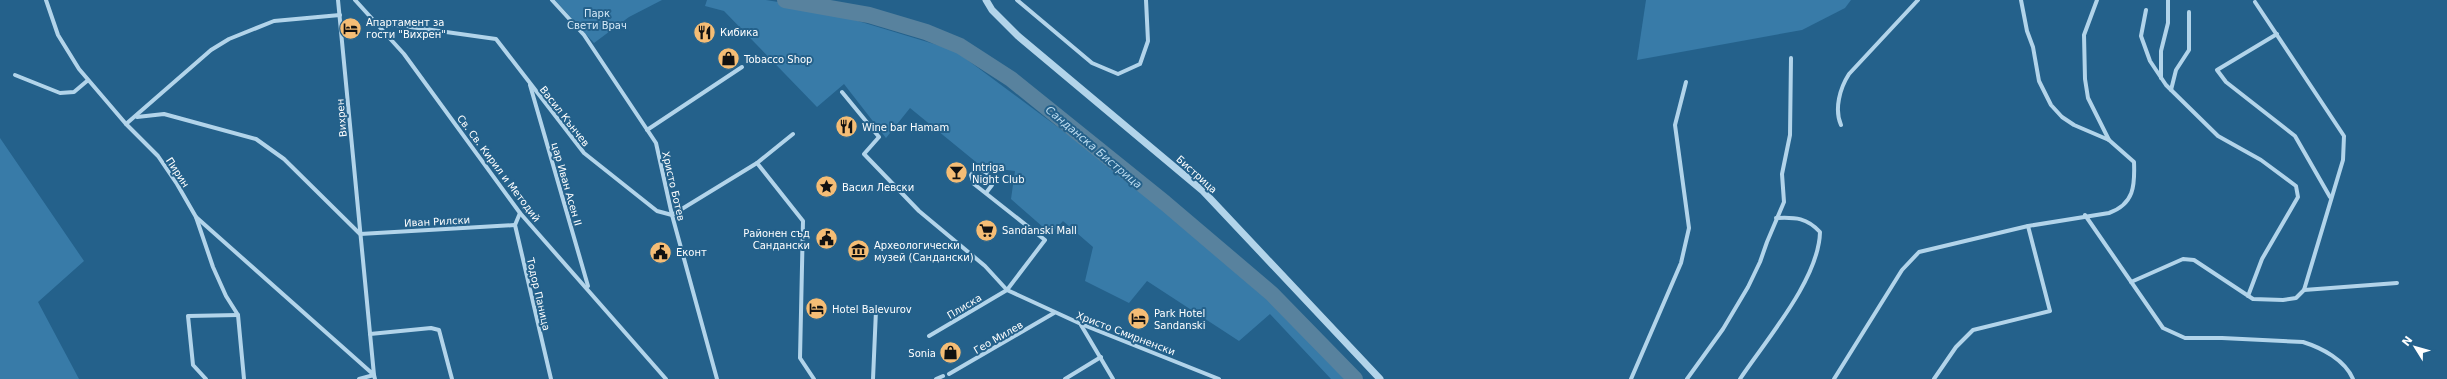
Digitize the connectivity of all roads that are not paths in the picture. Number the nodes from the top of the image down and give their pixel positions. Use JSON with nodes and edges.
{"nodes":[{"id":1,"x":46,"y":0,"type":"edge"},
{"id":2,"x":338,"y":0,"type":"edge"},
{"id":3,"x":355,"y":0,"type":"edge"},
{"id":4,"x":552,"y":0,"type":"edge"},
{"id":5,"x":986,"y":0,"type":"edge"},
{"id":6,"x":1017,"y":0,"type":"edge"},
{"id":7,"x":1146,"y":0,"type":"edge"},
{"id":8,"x":1918,"y":0,"type":"edge"},
{"id":9,"x":2021,"y":0,"type":"edge"},
{"id":10,"x":2097,"y":0,"type":"edge"},
{"id":11,"x":2168,"y":0,"type":"edge"},
{"id":12,"x":2255,"y":2,"type":"dead end"},
{"id":13,"x":2146,"y":10,"type":"dead end"},
{"id":14,"x":2189,"y":12,"type":"dead end"},
{"id":15,"x":340,"y":15,"type":"junction"},
{"id":16,"x":375,"y":22,"type":"junction"},
{"id":17,"x":2277,"y":34,"type":"junction"},
{"id":18,"x":1791,"y":58,"type":"dead end"},
{"id":19,"x":742,"y":66,"type":"dead end"},
{"id":20,"x":15,"y":75,"type":"dead end"},
{"id":21,"x":2161,"y":79,"type":"junction"},
{"id":22,"x":87,"y":81,"type":"junction"},
{"id":23,"x":1686,"y":82,"type":"dead end"},
{"id":24,"x":530,"y":83,"type":"junction"},
{"id":25,"x":2171,"y":90,"type":"junction"},
{"id":26,"x":842,"y":92,"type":"dead end"},
{"id":27,"x":136,"y":117,"type":"junction"},
{"id":28,"x":126,"y":124,"type":"junction"},
{"id":29,"x":1840,"y":125,"type":"dead end"},
{"id":30,"x":647,"y":130,"type":"junction"},
{"id":31,"x":794,"y":134,"type":"dead end"},
{"id":32,"x":2109,"y":140,"type":"junction"},
{"id":33,"x":758,"y":163,"type":"junction"},
{"id":34,"x":986,"y":193,"type":"junction"},
{"id":35,"x":2330,"y":197,"type":"junction"},
{"id":36,"x":520,"y":213,"type":"junction"},
{"id":37,"x":672,"y":215,"type":"junction"},
{"id":38,"x":2085,"y":215,"type":"junction"},
{"id":39,"x":196,"y":217,"type":"junction"},
{"id":40,"x":1776,"y":218,"type":"junction"},
{"id":41,"x":515,"y":225,"type":"junction"},
{"id":42,"x":2028,"y":226,"type":"junction"},
{"id":43,"x":360,"y":234,"type":"junction"},
{"id":44,"x":2131,"y":282,"type":"junction"},
{"id":45,"x":2397,"y":283,"type":"dead end"},
{"id":46,"x":588,"y":289,"type":"junction"},
{"id":47,"x":1006,"y":290,"type":"junction"},
{"id":48,"x":2304,"y":290,"type":"junction"},
{"id":49,"x":2248,"y":296,"type":"junction"},
{"id":50,"x":876,"y":310,"type":"dead end"},
{"id":51,"x":1054,"y":313,"type":"junction"},
{"id":52,"x":238,"y":315,"type":"junction"},
{"id":53,"x":1080,"y":324,"type":"junction"},
{"id":54,"x":370,"y":334,"type":"junction"},
{"id":55,"x":929,"y":336,"type":"dead end"},
{"id":56,"x":1101,"y":357,"type":"junction"},
{"id":57,"x":949,"y":374,"type":"dead end"},
{"id":58,"x":943,"y":376,"type":"dead end"},
{"id":59,"x":375,"y":377,"type":"edge"},
{"id":60,"x":206,"y":379,"type":"edge"},
{"id":61,"x":244,"y":379,"type":"edge"},
{"id":62,"x":359,"y":379,"type":"edge"},
{"id":63,"x":452,"y":379,"type":"edge"},
{"id":64,"x":551,"y":379,"type":"edge"},
{"id":65,"x":666,"y":379,"type":"edge"},
{"id":66,"x":717,"y":379,"type":"edge"},
{"id":67,"x":814,"y":379,"type":"edge"},
{"id":68,"x":873,"y":379,"type":"edge"},
{"id":69,"x":936,"y":379,"type":"edge"},
{"id":70,"x":1065,"y":379,"type":"edge"},
{"id":71,"x":1113,"y":379,"type":"edge"},
{"id":72,"x":1219,"y":379,"type":"edge"},
{"id":73,"x":1380,"y":379,"type":"edge"},
{"id":74,"x":1631,"y":379,"type":"edge"},
{"id":75,"x":1687,"y":379,"type":"edge"},
{"id":76,"x":1740,"y":379,"type":"edge"},
{"id":77,"x":1834,"y":379,"type":"edge"},
{"id":78,"x":1934,"y":379,"type":"edge"},
{"id":79,"x":2353,"y":379,"type":"edge"}],
"edges":[{"from":1,"to":22,"type":"street","name":"Пирин"},
{"from":2,"to":15,"type":"street","name":"Вихрен"},
{"from":3,"to":16,"type":"street","name":"Св. Св. Кирил и Методий"},
{"from":4,"to":30,"type":"street","name":"Христо Ботев"},
{"from":5,"to":73,"type":"street","name":"Бистрица"},
{"from":6,"to":7,"type":"street"},
{"from":8,"to":29,"type":"street"},
{"from":9,"to":32,"type":"street"},
{"from":10,"to":32,"type":"street"},
{"from":11,"to":21,"type":"street"},
{"from":12,"to":17,"type":"street"},
{"from":13,"to":21,"type":"street"},
{"from":14,"to":25,"type":"street"},
{"from":15,"to":27,"type":"street"},
{"from":15,"to":43,"type":"street","name":"Вихрен"},
{"from":16,"to":24,"type":"street","name":"Васил Кънчев"},
{"from":16,"to":36,"type":"street","name":"Св. Св. Кирил и Методий"},
{"from":17,"to":35,"type":"street"},
{"from":17,"to":35,"type":"street"},
{"from":18,"to":40,"type":"street"},
{"from":19,"to":30,"type":"street"},
{"from":20,"to":22,"type":"street"},
{"from":21,"to":25,"type":"street"},
{"from":22,"to":28,"type":"street","name":"Пирин"},
{"from":23,"to":74,"type":"street"},
{"from":24,"to":37,"type":"street","name":"Васил Кънчев"},
{"from":24,"to":46,"type":"street","name":"цар Иван Асен II"},
{"from":25,"to":49,"type":"street"},
{"from":26,"to":47,"type":"street"},
{"from":27,"to":28,"type":"street"},
{"from":27,"to":43,"type":"street"},
{"from":28,"to":39,"type":"street","name":"Пирин"},
{"from":30,"to":37,"type":"street","name":"Христо Ботев"},
{"from":31,"to":33,"type":"street"},
{"from":32,"to":38,"type":"street"},
{"from":33,"to":37,"type":"street"},
{"from":33,"to":67,"type":"street"},
{"from":34,"to":34,"type":"street"},
{"from":34,"to":47,"type":"street"},
{"from":35,"to":48,"type":"street"},
{"from":36,"to":41,"type":"street"},
{"from":36,"to":46,"type":"street","name":"Св. Св. Кирил и Методий"},
{"from":37,"to":66,"type":"street","name":"Христо Ботев"},
{"from":38,"to":42,"type":"street"},
{"from":38,"to":44,"type":"street"},
{"from":39,"to":52,"type":"street","name":"Пирин"},
{"from":39,"to":59,"type":"street"},
{"from":40,"to":75,"type":"street"},
{"from":40,"to":76,"type":"street"},
{"from":41,"to":43,"type":"street","name":"Иван Рилски"},
{"from":41,"to":64,"type":"street","name":"Тодор Паница"},
{"from":42,"to":77,"type":"street"},
{"from":42,"to":78,"type":"street"},
{"from":43,"to":54,"type":"street","name":"Вихрен"},
{"from":44,"to":49,"type":"street"},
{"from":44,"to":79,"type":"street"},
{"from":45,"to":48,"type":"street"},
{"from":46,"to":65,"type":"street","name":"Св. Св. Кирил и Методий"},
{"from":47,"to":51,"type":"street","name":"Христо Смирненски"},
{"from":47,"to":55,"type":"street","name":"Плиска"},
{"from":48,"to":49,"type":"street"},
{"from":50,"to":68,"type":"street"},
{"from":51,"to":53,"type":"street","name":"Христо Смирненски"},
{"from":51,"to":57,"type":"street","name":"Гео Милев"},
{"from":52,"to":60,"type":"street"},
{"from":52,"to":61,"type":"street","name":"Пирин"},
{"from":53,"to":56,"type":"street"},
{"from":53,"to":72,"type":"street","name":"Христо Смирненски"},
{"from":54,"to":59,"type":"street","name":"Вихрен"},
{"from":54,"to":63,"type":"street"},
{"from":56,"to":70,"type":"street"},
{"from":56,"to":71,"type":"street"},
{"from":58,"to":69,"type":"street"},
{"from":59,"to":62,"type":"street"}]}
